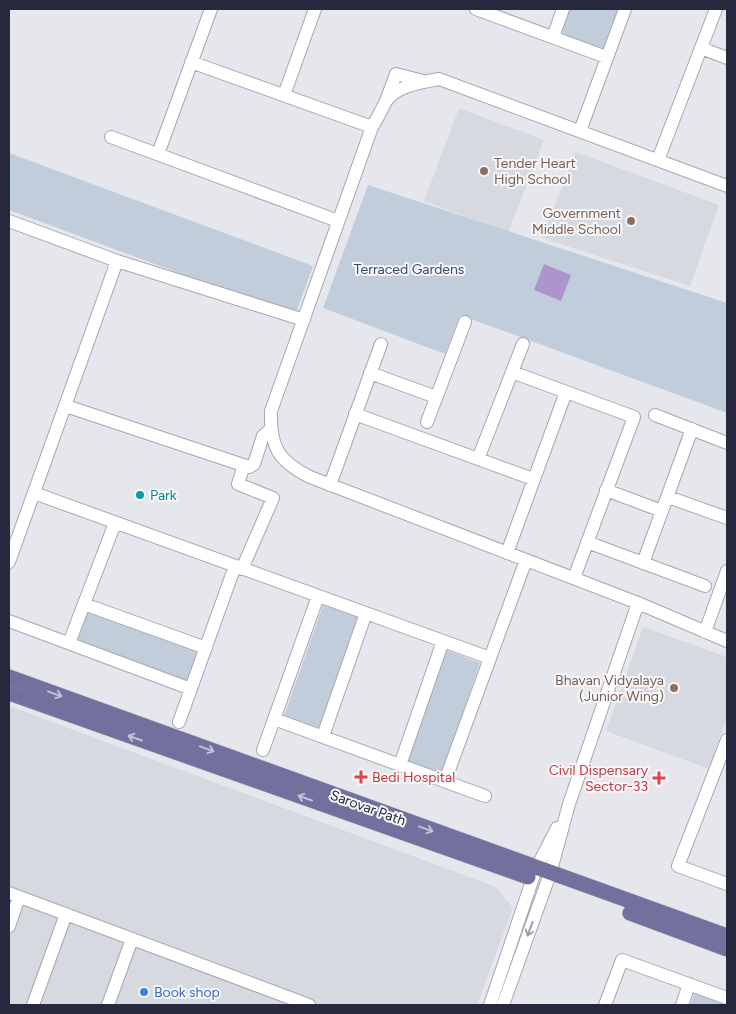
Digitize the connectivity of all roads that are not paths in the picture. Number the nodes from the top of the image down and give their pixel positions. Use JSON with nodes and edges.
{"nodes":[{"id":1,"x":212,"y":9,"type":"edge"},
{"id":2,"x":316,"y":9,"type":"edge"},
{"id":3,"x":476,"y":9,"type":"edge"},
{"id":4,"x":563,"y":9,"type":"edge"},
{"id":5,"x":625,"y":9,"type":"edge"},
{"id":6,"x":716,"y":9,"type":"edge"},
{"id":7,"x":553,"y":37,"type":"junction"},
{"id":8,"x":701,"y":48,"type":"junction"},
{"id":9,"x":606,"y":57,"type":"junction"},
{"id":10,"x":727,"y":58,"type":"edge"},
{"id":11,"x":192,"y":62,"type":"junction"},
{"id":12,"x":284,"y":96,"type":"junction"},
{"id":13,"x":372,"y":127,"type":"junction"},
{"id":14,"x":580,"y":131,"type":"junction"},
{"id":15,"x":111,"y":137,"type":"dead end"},
{"id":16,"x":158,"y":154,"type":"junction"},
{"id":17,"x":658,"y":160,"type":"junction"},
{"id":18,"x":727,"y":186,"type":"edge"},
{"id":19,"x":9,"y":221,"type":"edge"},
{"id":20,"x":338,"y":221,"type":"junction"},
{"id":21,"x":117,"y":261,"type":"junction"},
{"id":22,"x":304,"y":320,"type":"junction"},
{"id":23,"x":465,"y":322,"type":"dead end"},
{"id":24,"x":381,"y":344,"type":"dead end"},
{"id":25,"x":523,"y":344,"type":"dead end"},
{"id":26,"x":512,"y":372,"type":"junction"},
{"id":27,"x":370,"y":373,"type":"junction"},
{"id":28,"x":566,"y":392,"type":"junction"},
{"id":29,"x":436,"y":398,"type":"junction"},
{"id":30,"x":66,"y":406,"type":"junction"},
{"id":31,"x":355,"y":414,"type":"junction"},
{"id":32,"x":655,"y":415,"type":"dead end"},
{"id":33,"x":427,"y":422,"type":"dead end"},
{"id":34,"x":270,"y":429,"type":"junction"},
{"id":35,"x":692,"y":429,"type":"junction"},
{"id":36,"x":727,"y":443,"type":"edge"},
{"id":37,"x":478,"y":459,"type":"junction"},
{"id":38,"x":244,"y":465,"type":"junction"},
{"id":39,"x":533,"y":479,"type":"junction"},
{"id":40,"x":330,"y":485,"type":"junction"},
{"id":41,"x":606,"y":490,"type":"junction"},
{"id":42,"x":34,"y":493,"type":"junction"},
{"id":43,"x":668,"y":497,"type":"junction"},
{"id":44,"x":662,"y":511,"type":"junction"},
{"id":45,"x":727,"y":518,"type":"edge"},
{"id":46,"x":115,"y":523,"type":"junction"},
{"id":47,"x":587,"y":542,"type":"junction"},
{"id":48,"x":507,"y":553,"type":"junction"},
{"id":49,"x":526,"y":560,"type":"junction"},
{"id":50,"x":9,"y":562,"type":"edge"},
{"id":51,"x":643,"y":563,"type":"junction"},
{"id":52,"x":239,"y":567,"type":"junction"},
{"id":53,"x":727,"y":571,"type":"edge"},
{"id":54,"x":574,"y":578,"type":"junction"},
{"id":55,"x":705,"y":586,"type":"dead end"},
{"id":56,"x":318,"y":596,"type":"junction"},
{"id":57,"x":638,"y":603,"type":"junction"},
{"id":58,"x":84,"y":604,"type":"junction"},
{"id":59,"x":366,"y":613,"type":"junction"},
{"id":60,"x":9,"y":621,"type":"edge"},
{"id":61,"x":705,"y":632,"type":"junction"},
{"id":62,"x":443,"y":641,"type":"junction"},
{"id":63,"x":727,"y":641,"type":"edge"},
{"id":64,"x":70,"y":644,"type":"junction"},
{"id":65,"x":206,"y":648,"type":"junction"},
{"id":66,"x":490,"y":658,"type":"junction"},
{"id":67,"x":9,"y":677,"type":"edge"},
{"id":68,"x":192,"y":689,"type":"junction"},
{"id":69,"x":9,"y":693,"type":"edge"},
{"id":70,"x":274,"y":719,"type":"junction"},
{"id":71,"x":180,"y":722,"type":"dead end"},
{"id":72,"x":322,"y":736,"type":"junction"},
{"id":73,"x":727,"y":740,"type":"edge"},
{"id":74,"x":262,"y":750,"type":"dead end"},
{"id":75,"x":400,"y":765,"type":"junction"},
{"id":76,"x":445,"y":781,"type":"junction"},
{"id":77,"x":485,"y":796,"type":"dead end"},
{"id":78,"x":541,"y":876,"type":"junction"},
{"id":79,"x":727,"y":884,"type":"edge"},
{"id":80,"x":14,"y":895,"type":"edge"},
{"id":81,"x":66,"y":914,"type":"junction"},
{"id":82,"x":9,"y":926,"type":"edge"},
{"id":83,"x":727,"y":936,"type":"edge"},
{"id":84,"x":132,"y":940,"type":"junction"},
{"id":85,"x":727,"y":948,"type":"edge"},
{"id":86,"x":689,"y":984,"type":"junction"},
{"id":87,"x":727,"y":998,"type":"edge"},
{"id":88,"x":286,"y":1001,"type":"edge"},
{"id":89,"x":32,"y":1005,"type":"edge"},
{"id":90,"x":108,"y":1005,"type":"edge"},
{"id":91,"x":309,"y":1005,"type":"edge"},
{"id":92,"x":490,"y":1005,"type":"edge"},
{"id":93,"x":503,"y":1005,"type":"edge"},
{"id":94,"x":606,"y":1005,"type":"edge"},
{"id":95,"x":682,"y":1005,"type":"edge"}],
"edges":[{"from":1,"to":11,"type":"street"},
{"from":2,"to":12,"type":"street"},
{"from":3,"to":7,"type":"street"},
{"from":4,"to":7,"type":"street"},
{"from":5,"to":9,"type":"street"},
{"from":6,"to":8,"type":"street"},
{"from":7,"to":9,"type":"street"},
{"from":8,"to":10,"type":"street"},
{"from":8,"to":17,"type":"street"},
{"from":9,"to":14,"type":"street"},
{"from":11,"to":12,"type":"street"},
{"from":11,"to":16,"type":"street"},
{"from":12,"to":13,"type":"street"},
{"from":13,"to":14,"type":"street"},
{"from":13,"to":20,"type":"street"},
{"from":14,"to":17,"type":"street"},
{"from":15,"to":16,"type":"street"},
{"from":16,"to":20,"type":"street"},
{"from":17,"to":18,"type":"street"},
{"from":19,"to":21,"type":"street"},
{"from":20,"to":22,"type":"street"},
{"from":21,"to":22,"type":"street"},
{"from":21,"to":30,"type":"street"},
{"from":22,"to":34,"type":"street"},
{"from":23,"to":29,"type":"street"},
{"from":24,"to":27,"type":"street"},
{"from":25,"to":26,"type":"street"},
{"from":26,"to":28,"type":"street"},
{"from":26,"to":37,"type":"street"},
{"from":27,"to":29,"type":"street"},
{"from":27,"to":31,"type":"street"},
{"from":28,"to":39,"type":"street"},
{"from":28,"to":41,"type":"street"},
{"from":29,"to":33,"type":"street"},
{"from":30,"to":38,"type":"street"},
{"from":30,"to":42,"type":"street"},
{"from":31,"to":37,"type":"street"},
{"from":31,"to":40,"type":"street"},
{"from":32,"to":35,"type":"street"},
{"from":34,"to":38,"type":"street"},
{"from":34,"to":40,"type":"street"},
{"from":35,"to":36,"type":"street"},
{"from":35,"to":43,"type":"street"},
{"from":37,"to":39,"type":"street"},
{"from":38,"to":52,"type":"street"},
{"from":39,"to":48,"type":"street"},
{"from":40,"to":48,"type":"street"},
{"from":41,"to":44,"type":"street"},
{"from":41,"to":47,"type":"street"},
{"from":42,"to":46,"type":"street"},
{"from":42,"to":50,"type":"street"},
{"from":43,"to":44,"type":"street"},
{"from":43,"to":45,"type":"street"},
{"from":44,"to":51,"type":"street"},
{"from":46,"to":52,"type":"street"},
{"from":46,"to":58,"type":"street"},
{"from":47,"to":51,"type":"street"},
{"from":47,"to":54,"type":"street"},
{"from":48,"to":49,"type":"street"},
{"from":49,"to":54,"type":"street"},
{"from":49,"to":66,"type":"street"},
{"from":51,"to":55,"type":"street"},
{"from":52,"to":56,"type":"street"},
{"from":52,"to":65,"type":"street"},
{"from":53,"to":61,"type":"street"},
{"from":54,"to":57,"type":"street"},
{"from":56,"to":59,"type":"street"},
{"from":56,"to":70,"type":"street"},
{"from":57,"to":61,"type":"street"},
{"from":57,"to":78,"type":"street"},
{"from":58,"to":64,"type":"street"},
{"from":58,"to":65,"type":"street"},
{"from":59,"to":62,"type":"street"},
{"from":59,"to":72,"type":"street"},
{"from":60,"to":64,"type":"street"},
{"from":61,"to":63,"type":"street"},
{"from":62,"to":66,"type":"street"},
{"from":62,"to":75,"type":"street"},
{"from":64,"to":68,"type":"street"},
{"from":65,"to":68,"type":"street"},
{"from":66,"to":76,"type":"street"},
{"from":67,"to":78,"type":"main road","name":"Sarovar Path","one_way":true},
{"from":68,"to":71,"type":"street"},
{"from":78,"to":69,"type":"main road","name":"Sarovar Path","one_way":true},
{"from":70,"to":72,"type":"street"},
{"from":70,"to":74,"type":"street"},
{"from":72,"to":75,"type":"street"},
{"from":73,"to":79,"type":"street"},
{"from":75,"to":76,"type":"street"},
{"from":76,"to":77,"type":"street"},
{"from":78,"to":83,"type":"main road","name":"Sarovar Path"},
{"from":78,"to":85,"type":"main road","name":"Sarovar Path"},
{"from":78,"to":92,"type":"street"},
{"from":78,"to":93,"type":"street","one_way":true},
{"from":80,"to":81,"type":"street"},
{"from":80,"to":82,"type":"street"},
{"from":81,"to":84,"type":"street"},
{"from":81,"to":89,"type":"street"},
{"from":84,"to":88,"type":"street"},
{"from":84,"to":90,"type":"street"},
{"from":86,"to":87,"type":"street"},
{"from":86,"to":94,"type":"street"},
{"from":86,"to":95,"type":"street"},
{"from":88,"to":91,"type":"street"}]}
